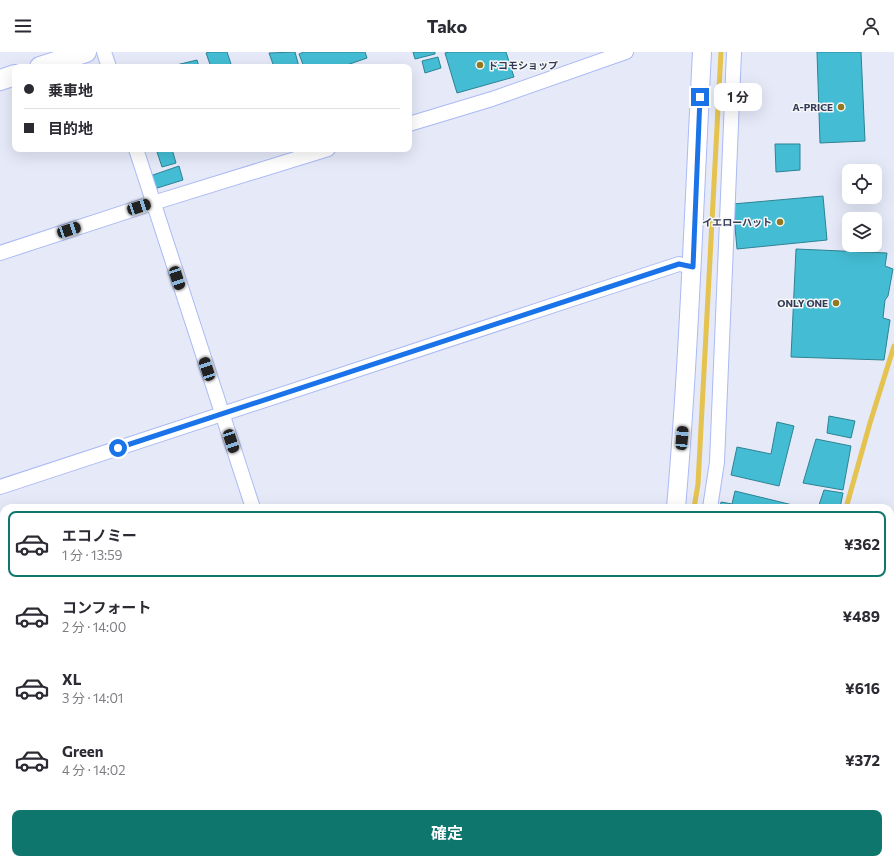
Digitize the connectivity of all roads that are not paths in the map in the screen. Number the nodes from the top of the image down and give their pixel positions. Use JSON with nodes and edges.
{"nodes":[{"id":1,"x":86,"y":52,"type":"edge"},
{"id":2,"x":104,"y":52,"type":"edge"},
{"id":3,"x":626,"y":52,"type":"edge"},
{"id":4,"x":702,"y":52,"type":"edge"},
{"id":5,"x":734,"y":52,"type":"edge"},
{"id":6,"x":49,"y":64,"type":"edge"},
{"id":7,"x":108,"y":64,"type":"edge"},
{"id":8,"x":12,"y":76,"type":"edge"},
{"id":9,"x":0,"y":80,"type":"edge"},
{"id":10,"x":412,"y":123,"type":"edge"},
{"id":11,"x":137,"y":152,"type":"edge"},
{"id":12,"x":318,"y":152,"type":"edge"},
{"id":13,"x":153,"y":203,"type":"junction"},
{"id":14,"x":0,"y":253,"type":"edge"},
{"id":15,"x":693,"y":267,"type":"junction"},
{"id":16,"x":222,"y":414,"type":"junction"},
{"id":17,"x":0,"y":487,"type":"edge"},
{"id":18,"x":252,"y":504,"type":"edge"},
{"id":19,"x":676,"y":504,"type":"edge"},
{"id":20,"x":711,"y":504,"type":"edge"}],
"edges":[{"from":1,"to":6,"type":"main road"},
{"from":2,"to":7,"type":"street"},
{"from":3,"to":10,"type":"street"},
{"from":4,"to":15,"type":"street"},
{"from":5,"to":20,"type":"street"},
{"from":8,"to":9,"type":"main road"},
{"from":11,"to":13,"type":"street"},
{"from":12,"to":13,"type":"street"},
{"from":13,"to":14,"type":"street"},
{"from":13,"to":16,"type":"street"},
{"from":15,"to":16,"type":"street"},
{"from":15,"to":19,"type":"street"},
{"from":16,"to":17,"type":"street"},
{"from":16,"to":18,"type":"street"}]}
